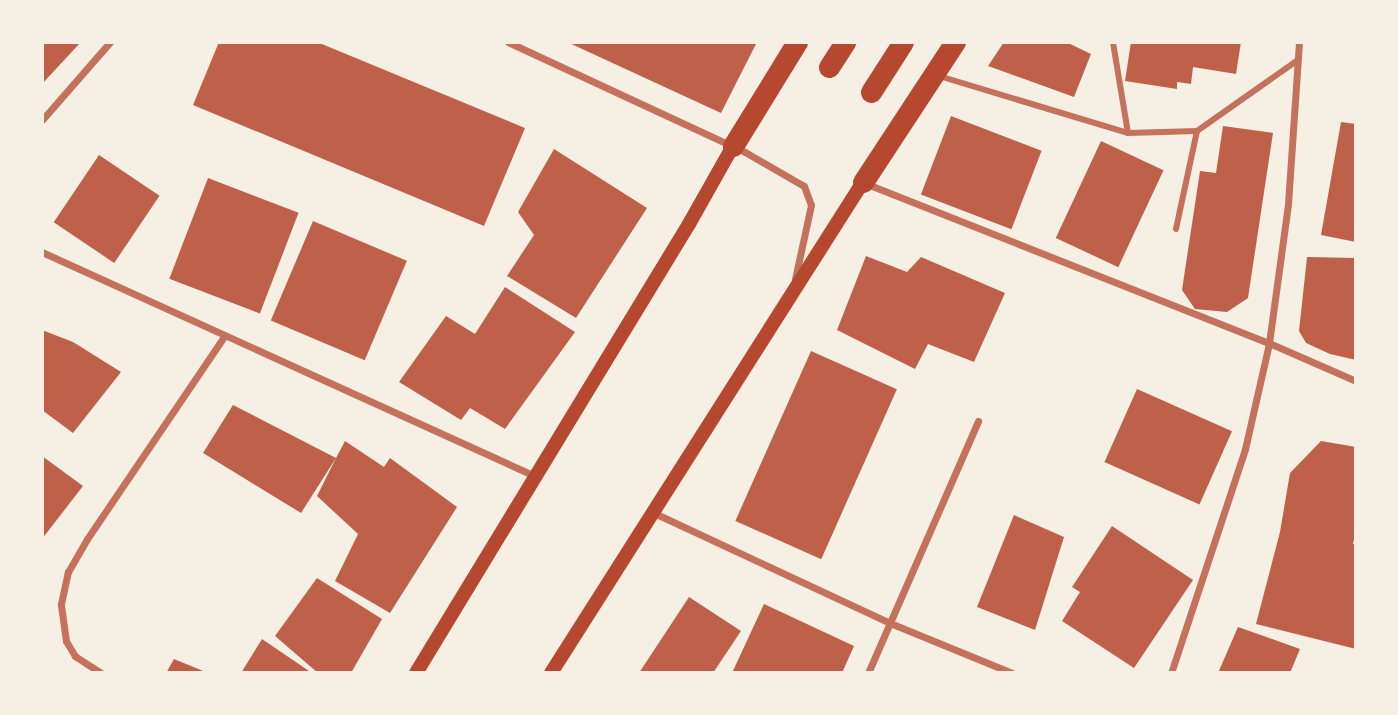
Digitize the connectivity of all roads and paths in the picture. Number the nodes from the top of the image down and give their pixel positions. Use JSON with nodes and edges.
{"nodes":[{"id":1,"x":110,"y":42,"type":"edge"},
{"id":2,"x":797,"y":42,"type":"edge"},
{"id":3,"x":845,"y":42,"type":"edge"},
{"id":4,"x":903,"y":42,"type":"edge"},
{"id":5,"x":955,"y":42,"type":"edge"},
{"id":6,"x":1113,"y":42,"type":"edge"},
{"id":7,"x":1300,"y":42,"type":"edge"},
{"id":8,"x":511,"y":43,"type":"edge"},
{"id":9,"x":1298,"y":60,"type":"junction"},
{"id":10,"x":829,"y":67,"type":"dead end"},
{"id":11,"x":934,"y":74,"type":"junction"},
{"id":12,"x":871,"y":92,"type":"dead end"},
{"id":13,"x":42,"y":120,"type":"edge"},
{"id":14,"x":1197,"y":131,"type":"junction"},
{"id":15,"x":1128,"y":133,"type":"junction"},
{"id":16,"x":733,"y":146,"type":"junction"},
{"id":17,"x":863,"y":182,"type":"junction"},
{"id":18,"x":1176,"y":229,"type":"dead end"},
{"id":19,"x":42,"y":252,"type":"edge"},
{"id":20,"x":792,"y":294,"type":"junction"},
{"id":21,"x":225,"y":335,"type":"junction"},
{"id":22,"x":1269,"y":343,"type":"junction"},
{"id":23,"x":1356,"y":381,"type":"edge"},
{"id":24,"x":978,"y":421,"type":"dead end"},
{"id":25,"x":535,"y":476,"type":"junction"},
{"id":26,"x":652,"y":512,"type":"junction"},
{"id":27,"x":890,"y":623,"type":"junction"},
{"id":28,"x":101,"y":673,"type":"edge"},
{"id":29,"x":416,"y":673,"type":"edge"},
{"id":30,"x":551,"y":673,"type":"edge"},
{"id":31,"x":868,"y":673,"type":"edge"},
{"id":32,"x":1012,"y":673,"type":"edge"},
{"id":33,"x":1171,"y":673,"type":"edge"}],
"edges":[{"from":1,"to":13,"type":"street"},
{"from":2,"to":16,"type":"highway"},
{"from":3,"to":10,"type":"highway"},
{"from":4,"to":12,"type":"highway"},
{"from":5,"to":11,"type":"highway"},
{"from":6,"to":15,"type":"street"},
{"from":7,"to":9,"type":"street"},
{"from":8,"to":16,"type":"street"},
{"from":9,"to":14,"type":"street"},
{"from":9,"to":22,"type":"street"},
{"from":11,"to":15,"type":"street"},
{"from":11,"to":17,"type":"highway"},
{"from":14,"to":15,"type":"street"},
{"from":14,"to":18,"type":"street"},
{"from":16,"to":20,"type":"street"},
{"from":16,"to":25,"type":"main road"},
{"from":17,"to":20,"type":"main road"},
{"from":17,"to":22,"type":"street"},
{"from":19,"to":21,"type":"street"},
{"from":20,"to":26,"type":"main road"},
{"from":21,"to":25,"type":"street"},
{"from":21,"to":28,"type":"street"},
{"from":22,"to":23,"type":"street"},
{"from":22,"to":33,"type":"street"},
{"from":24,"to":27,"type":"street"},
{"from":25,"to":29,"type":"main road"},
{"from":26,"to":27,"type":"street"},
{"from":26,"to":30,"type":"main road"},
{"from":27,"to":31,"type":"street"},
{"from":27,"to":32,"type":"street"}]}
